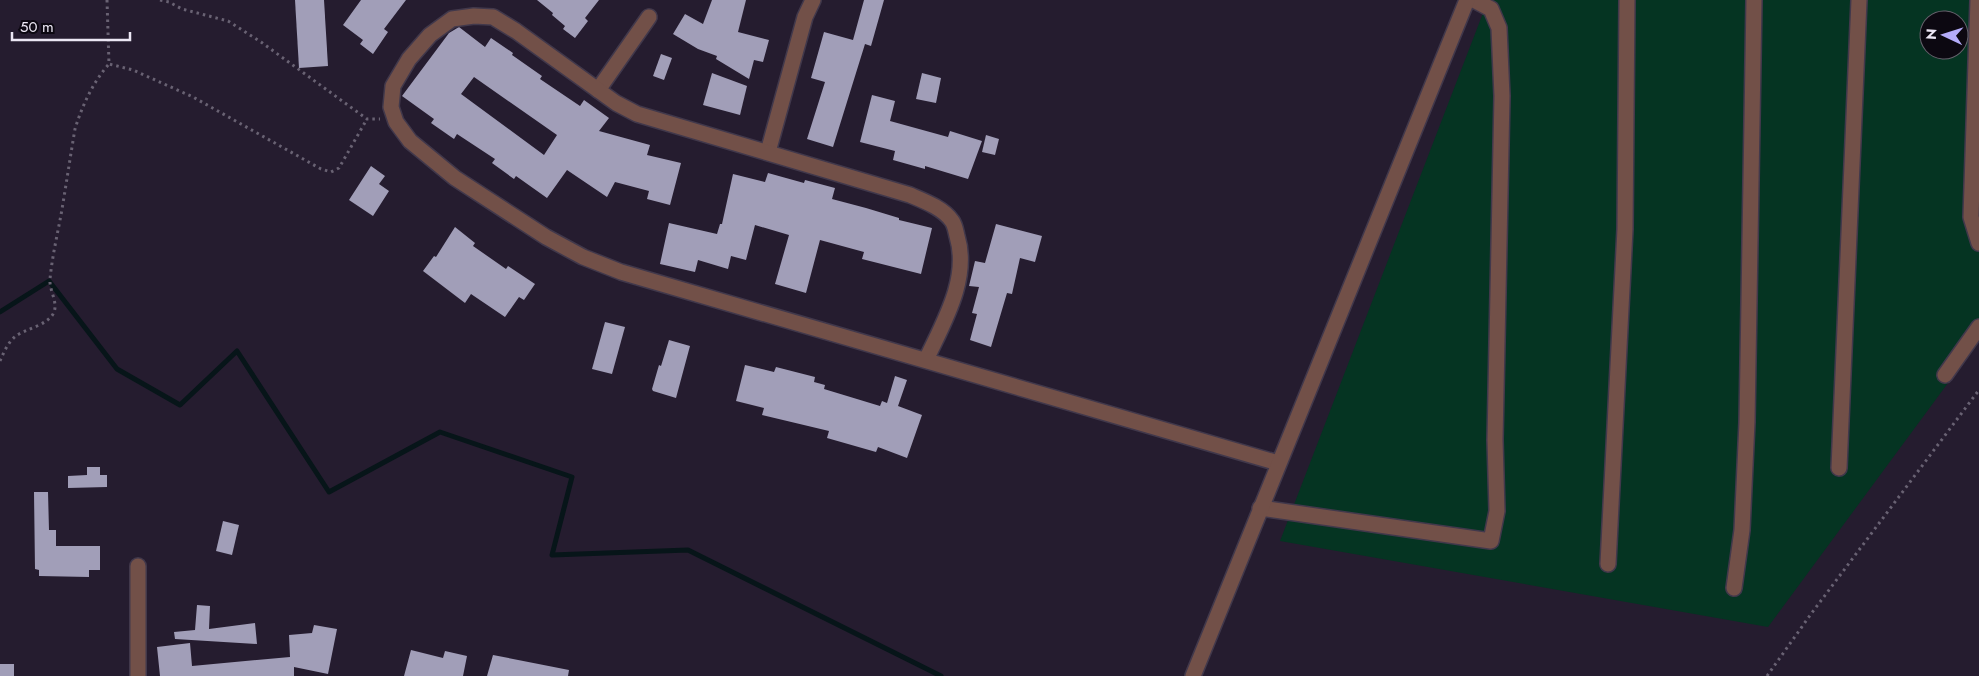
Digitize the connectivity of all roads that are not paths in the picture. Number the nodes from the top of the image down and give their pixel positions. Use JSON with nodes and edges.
{"nodes":[{"id":1,"x":813,"y":0,"type":"edge"},
{"id":2,"x":1467,"y":0,"type":"edge"},
{"id":3,"x":1474,"y":0,"type":"edge"},
{"id":4,"x":1627,"y":0,"type":"edge"},
{"id":5,"x":1754,"y":0,"type":"edge"},
{"id":6,"x":1859,"y":0,"type":"edge"},
{"id":7,"x":1978,"y":0,"type":"edge"},
{"id":8,"x":1492,"y":4,"type":"edge"},
{"id":9,"x":650,"y":17,"type":"dead end"},
{"id":10,"x":598,"y":90,"type":"junction"},
{"id":11,"x":768,"y":152,"type":"junction"},
{"id":12,"x":1979,"y":243,"type":"edge"},
{"id":13,"x":1979,"y":327,"type":"edge"},
{"id":14,"x":926,"y":360,"type":"junction"},
{"id":15,"x":1945,"y":375,"type":"dead end"},
{"id":16,"x":1278,"y":463,"type":"junction"},
{"id":17,"x":1839,"y":468,"type":"dead end"},
{"id":18,"x":1260,"y":508,"type":"junction"},
{"id":19,"x":1608,"y":564,"type":"dead end"},
{"id":20,"x":138,"y":566,"type":"dead end"},
{"id":21,"x":1734,"y":588,"type":"dead end"},
{"id":22,"x":138,"y":676,"type":"edge"},
{"id":23,"x":1193,"y":676,"type":"edge"}],
"edges":[{"from":1,"to":11,"type":"street"},
{"from":2,"to":16,"type":"street"},
{"from":3,"to":8,"type":"street"},
{"from":4,"to":19,"type":"street"},
{"from":5,"to":21,"type":"street"},
{"from":6,"to":17,"type":"street"},
{"from":7,"to":12,"type":"street"},
{"from":8,"to":18,"type":"street"},
{"from":9,"to":10,"type":"street"},
{"from":10,"to":11,"type":"street"},
{"from":10,"to":14,"type":"street"},
{"from":11,"to":14,"type":"street"},
{"from":13,"to":15,"type":"street"},
{"from":14,"to":16,"type":"street"},
{"from":16,"to":18,"type":"street"},
{"from":18,"to":23,"type":"street"},
{"from":20,"to":22,"type":"street"}]}
